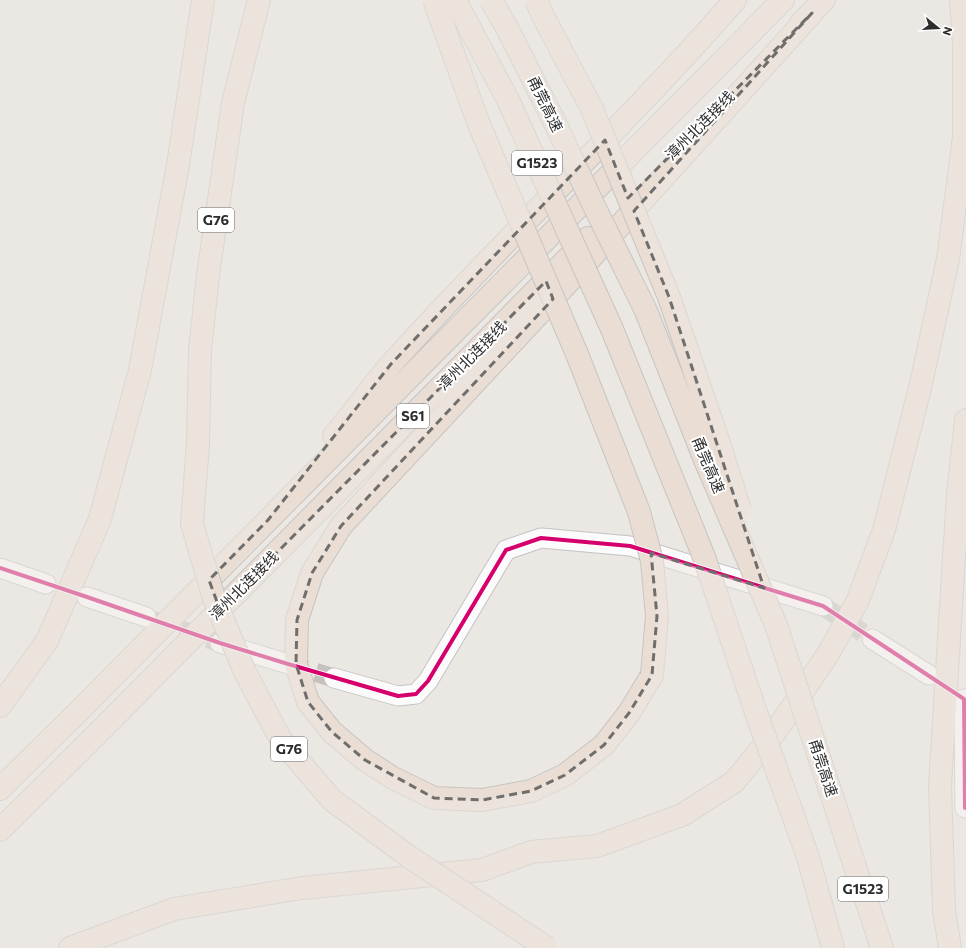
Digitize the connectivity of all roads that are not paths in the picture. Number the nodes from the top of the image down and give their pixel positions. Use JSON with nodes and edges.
{"nodes":[{"id":1,"x":203,"y":0,"type":"edge"},
{"id":2,"x":259,"y":0,"type":"edge"},
{"id":3,"x":434,"y":0,"type":"edge"},
{"id":4,"x":455,"y":0,"type":"edge"},
{"id":5,"x":491,"y":0,"type":"edge"},
{"id":6,"x":536,"y":0,"type":"edge"},
{"id":7,"x":735,"y":0,"type":"edge"},
{"id":8,"x":783,"y":0,"type":"edge"},
{"id":9,"x":961,"y":0,"type":"edge"},
{"id":10,"x":818,"y":6,"type":"edge"},
{"id":11,"x":966,"y":420,"type":"edge"},
{"id":12,"x":268,"y":520,"type":"junction"},
{"id":13,"x":0,"y":568,"type":"edge"},
{"id":14,"x":46,"y":584,"type":"dead end"},
{"id":15,"x":87,"y":597,"type":"dead end"},
{"id":16,"x":823,"y":606,"type":"tunnel mouth"},
{"id":17,"x":146,"y":617,"type":"tunnel mouth"},
{"id":18,"x":776,"y":625,"type":"junction"},
{"id":19,"x":872,"y":638,"type":"tunnel mouth"},
{"id":20,"x":220,"y":643,"type":"tunnel mouth"},
{"id":21,"x":288,"y":664,"type":"tunnel mouth"},
{"id":22,"x":929,"y":676,"type":"dead end"},
{"id":23,"x":334,"y":678,"type":"tunnel mouth"},
{"id":24,"x":964,"y":699,"type":"dead end"},
{"id":25,"x":0,"y":706,"type":"edge"},
{"id":26,"x":0,"y":789,"type":"edge"},
{"id":27,"x":965,"y":808,"type":"dead end"},
{"id":28,"x":0,"y":830,"type":"edge"},
{"id":29,"x":70,"y":948,"type":"edge"},
{"id":30,"x":547,"y":948,"type":"edge"},
{"id":31,"x":833,"y":948,"type":"edge"},
{"id":32,"x":882,"y":948,"type":"edge"},
{"id":33,"x":950,"y":948,"type":"edge"}],
"edges":[{"from":1,"to":25,"type":"highway"},
{"from":2,"to":30,"type":"highway","number":"G76","bridge":true},
{"from":3,"to":10,"type":"highway","bridge":true},
{"from":4,"to":31,"type":"highway","name":"甬莞高速","number":"G1523","bridge":true},
{"from":5,"to":18,"type":"highway","name":"甬莞高速","number":"G1523","bridge":true},
{"from":6,"to":18,"type":"highway","bridge":true},
{"from":7,"to":12,"type":"highway"},
{"from":8,"to":12,"type":"highway","name":"漳州北连接线","number":"S61"},
{"from":9,"to":29,"type":"highway"},
{"from":10,"to":28,"type":"highway","name":"漳州北连接线","number":"S61"},
{"from":11,"to":33,"type":"highway"},
{"from":12,"to":26,"type":"highway","name":"漳州北连接线","number":"S61"},
{"from":13,"to":14,"type":"street"},
{"from":15,"to":17,"type":"street"},
{"from":16,"to":23,"type":"street"},
{"from":18,"to":32,"type":"highway","name":"甬莞高速","number":"G1523","bridge":true},
{"from":19,"to":22,"type":"street"},
{"from":20,"to":21,"type":"street"},
{"from":24,"to":27,"type":"street"}]}
